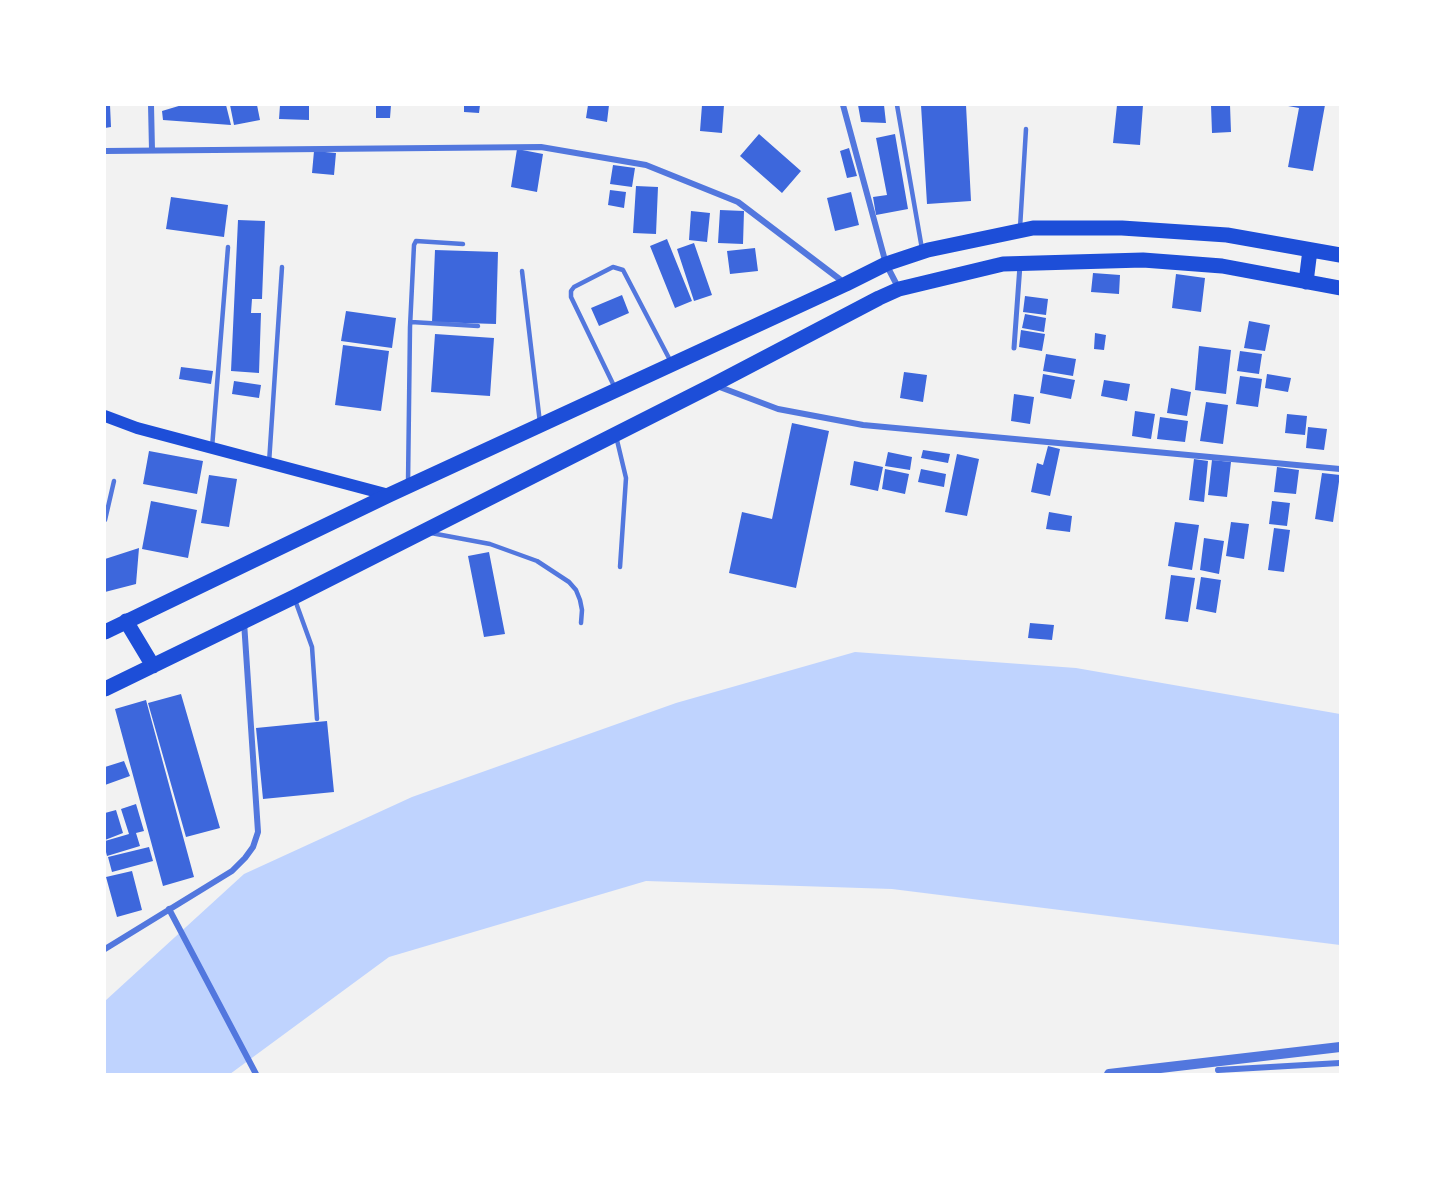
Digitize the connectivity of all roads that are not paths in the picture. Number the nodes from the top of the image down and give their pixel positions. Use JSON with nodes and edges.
{"nodes":[{"id":1,"x":151,"y":105,"type":"edge"},
{"id":2,"x":843,"y":105,"type":"edge"},
{"id":3,"x":897,"y":105,"type":"edge"},
{"id":4,"x":1026,"y":129,"type":"dead end"},
{"id":5,"x":152,"y":150,"type":"junction"},
{"id":6,"x":105,"y":151,"type":"edge"},
{"id":7,"x":1020,"y":231,"type":"junction"},
{"id":8,"x":462,"y":244,"type":"dead end"},
{"id":9,"x":228,"y":247,"type":"dead end"},
{"id":10,"x":1310,"y":250,"type":"junction"},
{"id":11,"x":922,"y":252,"type":"junction"},
{"id":12,"x":1340,"y":255,"type":"edge"},
{"id":13,"x":886,"y":264,"type":"junction"},
{"id":14,"x":1020,"y":264,"type":"junction"},
{"id":15,"x":282,"y":267,"type":"dead end"},
{"id":16,"x":522,"y":271,"type":"dead end"},
{"id":17,"x":1306,"y":282,"type":"junction"},
{"id":18,"x":846,"y":284,"type":"junction"},
{"id":19,"x":1340,"y":288,"type":"edge"},
{"id":20,"x":899,"y":289,"type":"junction"},
{"id":21,"x":411,"y":322,"type":"junction"},
{"id":22,"x":478,"y":326,"type":"dead end"},
{"id":23,"x":1014,"y":348,"type":"dead end"},
{"id":24,"x":672,"y":364,"type":"junction"},
{"id":25,"x":713,"y":385,"type":"junction"},
{"id":26,"x":616,"y":391,"type":"junction"},
{"id":27,"x":105,"y":416,"type":"edge"},
{"id":28,"x":540,"y":426,"type":"junction"},
{"id":29,"x":615,"y":434,"type":"junction"},
{"id":30,"x":212,"y":448,"type":"junction"},
{"id":31,"x":269,"y":463,"type":"junction"},
{"id":32,"x":1340,"y":469,"type":"edge"},
{"id":33,"x":114,"y":481,"type":"dead end"},
{"id":34,"x":408,"y":486,"type":"junction"},
{"id":35,"x":389,"y":495,"type":"junction"},
{"id":36,"x":105,"y":520,"type":"edge"},
{"id":37,"x":422,"y":532,"type":"junction"},
{"id":38,"x":620,"y":567,"type":"dead end"},
{"id":39,"x":294,"y":597,"type":"junction"},
{"id":40,"x":126,"y":621,"type":"junction"},
{"id":41,"x":244,"y":622,"type":"junction"},
{"id":42,"x":581,"y":623,"type":"dead end"},
{"id":43,"x":105,"y":632,"type":"edge"},
{"id":44,"x":153,"y":666,"type":"junction"},
{"id":45,"x":105,"y":689,"type":"edge"},
{"id":46,"x":317,"y":719,"type":"dead end"},
{"id":47,"x":169,"y":909,"type":"junction"},
{"id":48,"x":105,"y":949,"type":"edge"},
{"id":49,"x":1340,"y":1047,"type":"edge"},
{"id":50,"x":1340,"y":1063,"type":"edge"},
{"id":51,"x":1218,"y":1070,"type":"dead end"},
{"id":52,"x":256,"y":1074,"type":"edge"},
{"id":53,"x":1109,"y":1074,"type":"edge"}],
"edges":[{"from":1,"to":5,"type":"street"},
{"from":2,"to":13,"type":"street"},
{"from":3,"to":11,"type":"lane"},
{"from":4,"to":7,"type":"lane"},
{"from":5,"to":6,"type":"street"},
{"from":5,"to":18,"type":"street"},
{"from":7,"to":10,"type":"main road"},
{"from":7,"to":11,"type":"main road"},
{"from":8,"to":21,"type":"lane"},
{"from":9,"to":30,"type":"lane"},
{"from":10,"to":12,"type":"main road"},
{"from":10,"to":17,"type":"main road"},
{"from":11,"to":13,"type":"main road"},
{"from":13,"to":18,"type":"main road"},
{"from":13,"to":20,"type":"street"},
{"from":14,"to":17,"type":"main road"},
{"from":14,"to":20,"type":"main road"},
{"from":14,"to":23,"type":"street"},
{"from":15,"to":31,"type":"lane"},
{"from":16,"to":28,"type":"lane"},
{"from":17,"to":19,"type":"main road"},
{"from":18,"to":24,"type":"main road"},
{"from":20,"to":25,"type":"main road"},
{"from":21,"to":22,"type":"lane"},
{"from":21,"to":34,"type":"lane"},
{"from":24,"to":26,"type":"main road"},
{"from":24,"to":26,"type":"lane"},
{"from":25,"to":29,"type":"main road"},
{"from":25,"to":32,"type":"street"},
{"from":26,"to":28,"type":"main road"},
{"from":27,"to":30,"type":"main road"},
{"from":28,"to":34,"type":"main road"},
{"from":29,"to":37,"type":"main road"},
{"from":29,"to":38,"type":"lane"},
{"from":30,"to":31,"type":"main road"},
{"from":31,"to":35,"type":"main road"},
{"from":33,"to":36,"type":"lane"},
{"from":34,"to":35,"type":"main road"},
{"from":35,"to":40,"type":"main road"},
{"from":37,"to":39,"type":"main road"},
{"from":37,"to":42,"type":"lane"},
{"from":39,"to":41,"type":"main road"},
{"from":39,"to":46,"type":"lane"},
{"from":40,"to":43,"type":"main road"},
{"from":40,"to":44,"type":"main road"},
{"from":41,"to":44,"type":"main road"},
{"from":41,"to":47,"type":"street"},
{"from":44,"to":45,"type":"main road"},
{"from":47,"to":48,"type":"street"},
{"from":47,"to":52,"type":"street"},
{"from":49,"to":53,"type":"street"},
{"from":50,"to":51,"type":"street"}]}
